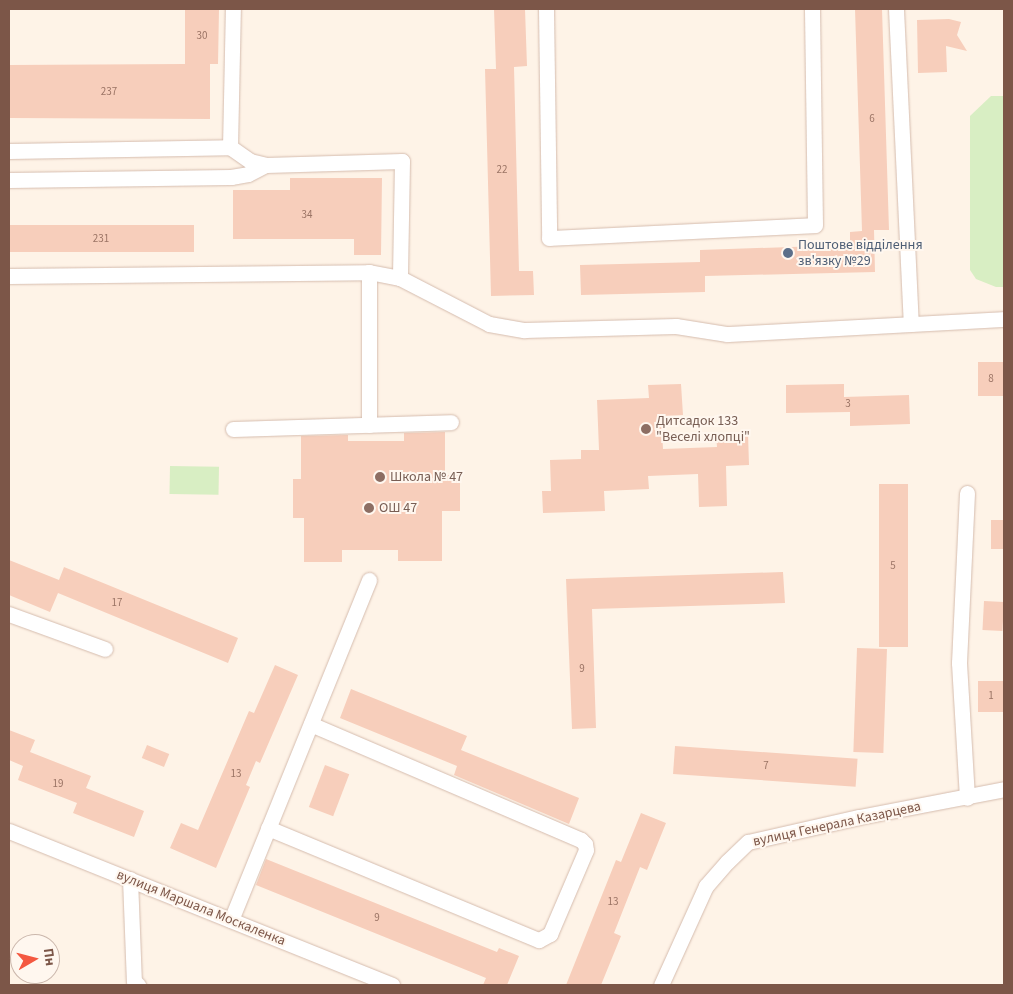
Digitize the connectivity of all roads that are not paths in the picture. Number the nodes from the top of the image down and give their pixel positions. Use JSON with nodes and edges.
{"nodes":[{"id":1,"x":233,"y":9,"type":"edge"},
{"id":2,"x":546,"y":9,"type":"edge"},
{"id":3,"x":812,"y":9,"type":"edge"},
{"id":4,"x":896,"y":9,"type":"edge"},
{"id":5,"x":230,"y":147,"type":"junction"},
{"id":6,"x":9,"y":151,"type":"edge"},
{"id":7,"x":266,"y":165,"type":"junction"},
{"id":8,"x":9,"y":180,"type":"edge"},
{"id":9,"x":369,"y":272,"type":"junction"},
{"id":10,"x":9,"y":276,"type":"edge"},
{"id":11,"x":400,"y":278,"type":"junction"},
{"id":12,"x":1004,"y":319,"type":"edge"},
{"id":13,"x":911,"y":324,"type":"junction"},
{"id":14,"x":451,"y":422,"type":"dead end"},
{"id":15,"x":369,"y":425,"type":"junction"},
{"id":16,"x":233,"y":429,"type":"dead end"},
{"id":17,"x":967,"y":493,"type":"dead end"},
{"id":18,"x":368,"y":580,"type":"dead end"},
{"id":19,"x":9,"y":614,"type":"edge"},
{"id":20,"x":106,"y":649,"type":"dead end"},
{"id":21,"x":311,"y":724,"type":"junction"},
{"id":22,"x":1004,"y":789,"type":"edge"},
{"id":23,"x":967,"y":798,"type":"junction"},
{"id":24,"x":268,"y":828,"type":"junction"},
{"id":25,"x":9,"y":831,"type":"edge"},
{"id":26,"x":130,"y":878,"type":"junction"},
{"id":27,"x":231,"y":920,"type":"junction"},
{"id":28,"x":138,"y":985,"type":"edge"},
{"id":29,"x":392,"y":985,"type":"edge"},
{"id":30,"x":661,"y":985,"type":"edge"}],
"edges":[{"from":1,"to":5,"type":"street"},
{"from":2,"to":3,"type":"street"},
{"from":4,"to":13,"type":"street"},
{"from":5,"to":6,"type":"street"},
{"from":5,"to":7,"type":"street"},
{"from":7,"to":8,"type":"street"},
{"from":7,"to":11,"type":"street"},
{"from":9,"to":10,"type":"street"},
{"from":9,"to":11,"type":"street"},
{"from":9,"to":15,"type":"street"},
{"from":11,"to":13,"type":"street"},
{"from":12,"to":13,"type":"street"},
{"from":14,"to":15,"type":"street"},
{"from":15,"to":16,"type":"street"},
{"from":17,"to":23,"type":"street"},
{"from":18,"to":21,"type":"street"},
{"from":19,"to":20,"type":"street"},
{"from":21,"to":24,"type":"street"},
{"from":21,"to":24,"type":"street"},
{"from":22,"to":23,"type":"street","name":"вулиця Генерала Казарцева"},
{"from":23,"to":30,"type":"street","name":"вулиця Генерала Казарцева"},
{"from":24,"to":27,"type":"street"},
{"from":25,"to":26,"type":"street","name":"вулиця Маршала Москаленка"},
{"from":26,"to":27,"type":"street","name":"вулиця Маршала Москаленка"},
{"from":26,"to":28,"type":"street"},
{"from":27,"to":29,"type":"street","name":"вулиця Маршала Москаленка"}]}
